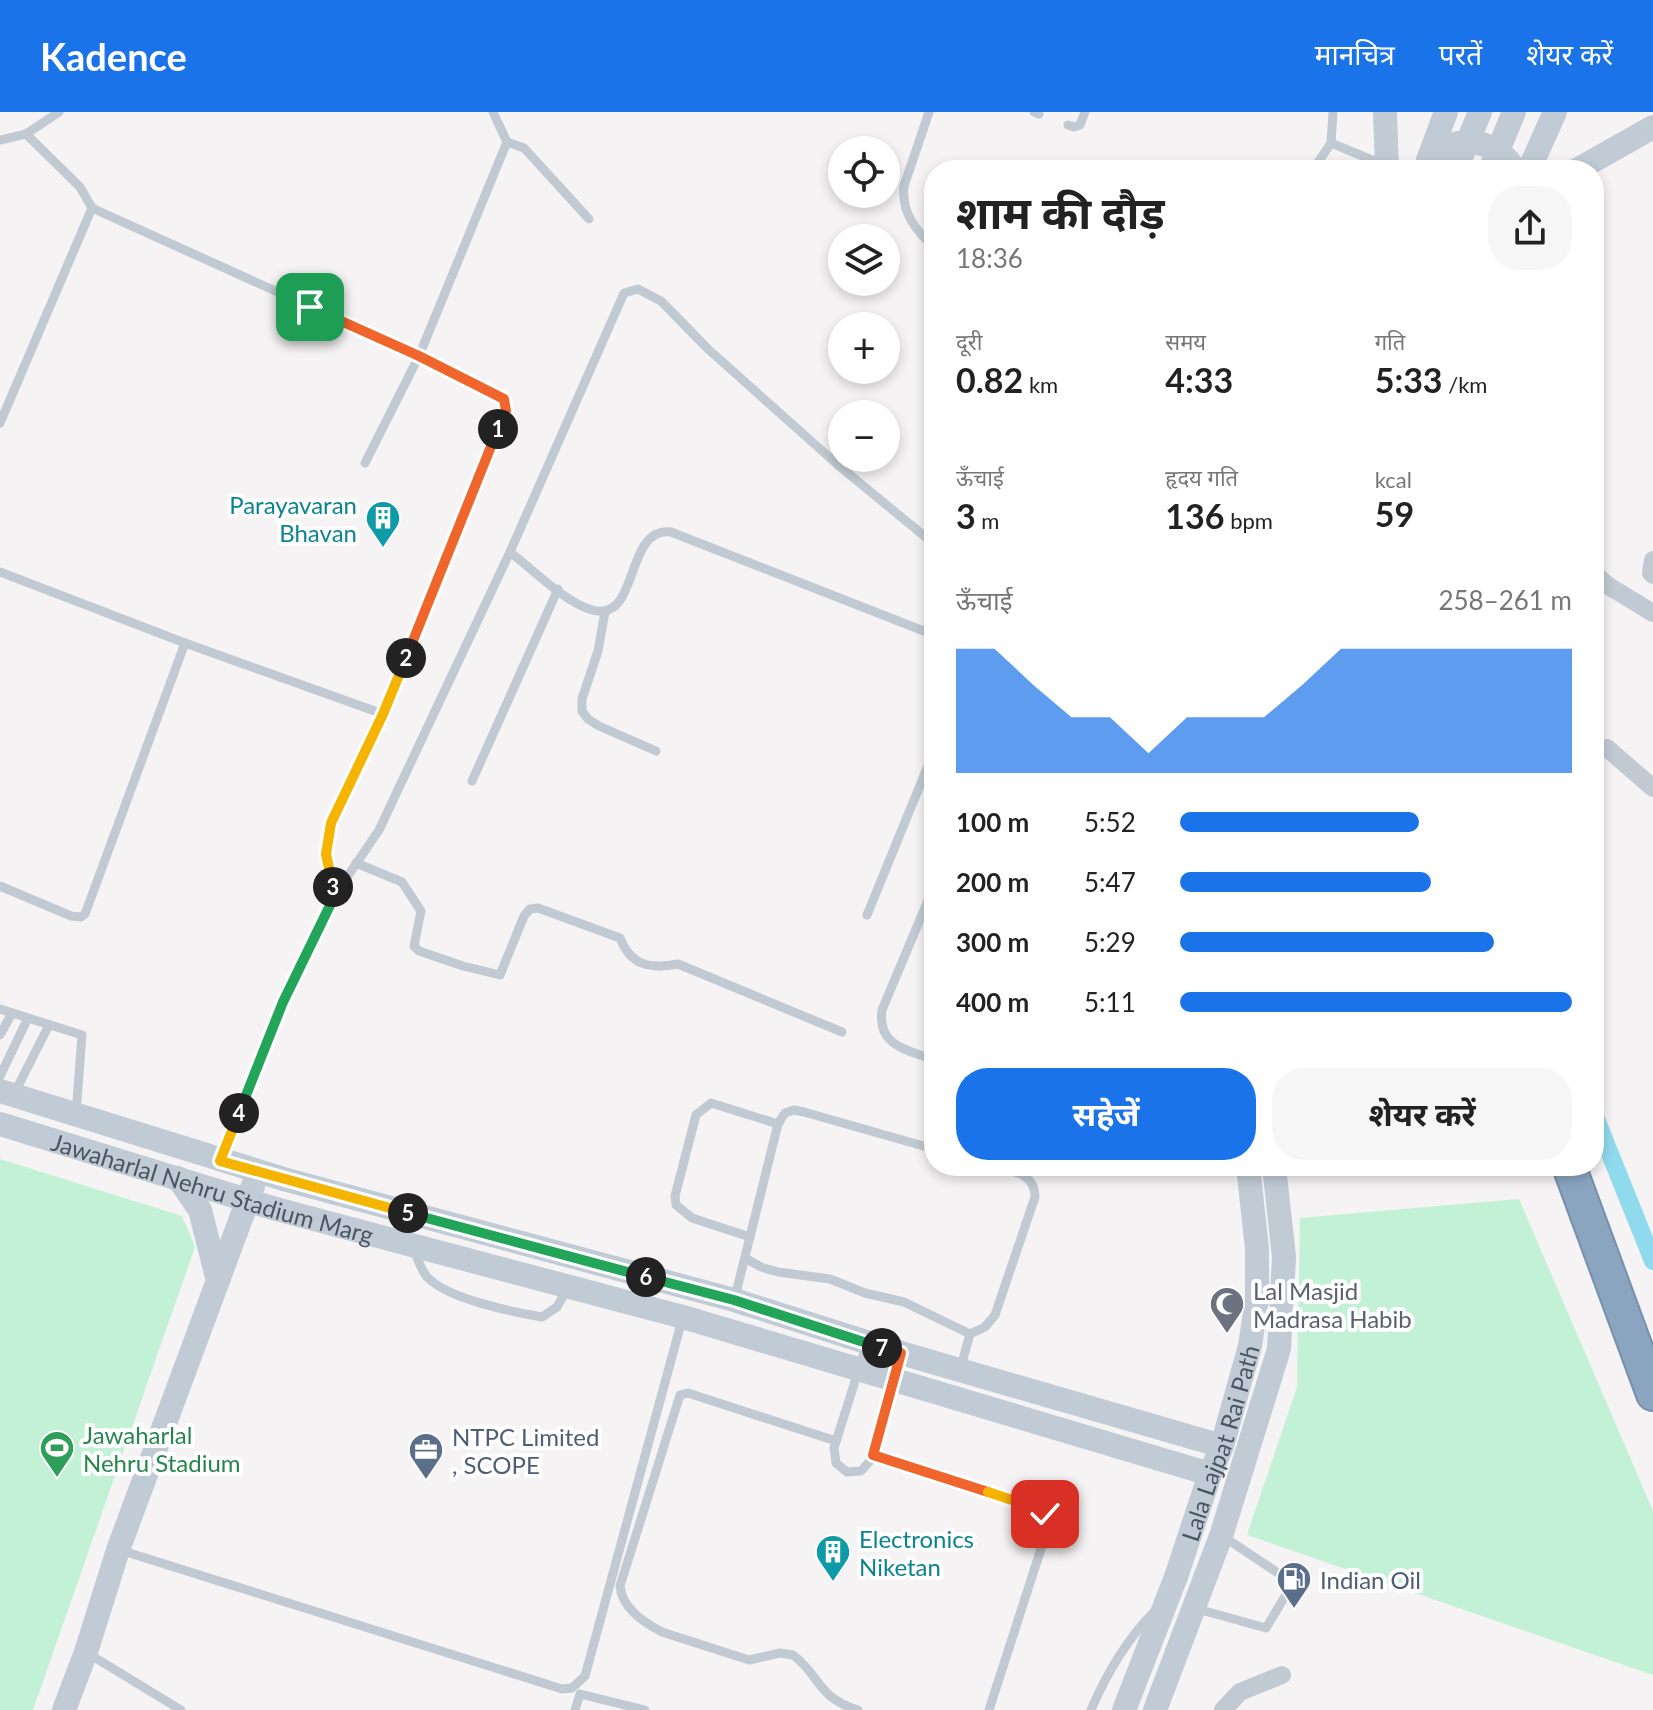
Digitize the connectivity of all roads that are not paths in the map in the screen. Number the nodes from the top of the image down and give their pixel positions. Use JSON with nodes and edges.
{"nodes":[{"id":1,"x":59,"y":112,"type":"edge"},
{"id":2,"x":493,"y":112,"type":"edge"},
{"id":3,"x":929,"y":112,"type":"edge"},
{"id":4,"x":1085,"y":112,"type":"edge"},
{"id":5,"x":1333,"y":112,"type":"edge"},
{"id":6,"x":1446,"y":112,"type":"edge"},
{"id":7,"x":1480,"y":112,"type":"edge"},
{"id":8,"x":1514,"y":112,"type":"edge"},
{"id":9,"x":1555,"y":112,"type":"edge"},
{"id":10,"x":1381,"y":113,"type":"edge"},
{"id":11,"x":1068,"y":125,"type":"dead end"},
{"id":12,"x":1653,"y":127,"type":"edge"},
{"id":13,"x":26,"y":134,"type":"junction"},
{"id":14,"x":0,"y":140,"type":"edge"},
{"id":15,"x":507,"y":142,"type":"junction"},
{"id":16,"x":1331,"y":143,"type":"junction"},
{"id":17,"x":1320,"y":160,"type":"edge"},
{"id":18,"x":1369,"y":160,"type":"edge"},
{"id":19,"x":1386,"y":160,"type":"edge"},
{"id":20,"x":1428,"y":160,"type":"edge"},
{"id":21,"x":1430,"y":160,"type":"edge"},
{"id":22,"x":1460,"y":160,"type":"edge"},
{"id":23,"x":1494,"y":160,"type":"edge"},
{"id":24,"x":1507,"y":160,"type":"edge"},
{"id":25,"x":1533,"y":160,"type":"edge"},
{"id":26,"x":1595,"y":160,"type":"edge"},
{"id":27,"x":92,"y":208,"type":"junction"},
{"id":28,"x":589,"y":219,"type":"dead end"},
{"id":29,"x":924,"y":238,"type":"edge"},
{"id":30,"x":419,"y":356,"type":"junction"},
{"id":31,"x":0,"y":423,"type":"edge"},
{"id":32,"x":365,"y":463,"type":"dead end"},
{"id":33,"x":924,"y":536,"type":"edge"},
{"id":34,"x":510,"y":552,"type":"junction"},
{"id":35,"x":1653,"y":560,"type":"edge"},
{"id":36,"x":0,"y":572,"type":"edge"},
{"id":37,"x":1653,"y":575,"type":"edge"},
{"id":38,"x":1604,"y":582,"type":"edge"},
{"id":39,"x":558,"y":589,"type":"junction"},
{"id":40,"x":605,"y":612,"type":"junction"},
{"id":41,"x":1653,"y":613,"type":"edge"},
{"id":42,"x":924,"y":631,"type":"edge"},
{"id":43,"x":185,"y":643,"type":"junction"},
{"id":44,"x":383,"y":714,"type":"junction"},
{"id":45,"x":1607,"y":748,"type":"dead end"},
{"id":46,"x":656,"y":751,"type":"dead end"},
{"id":47,"x":924,"y":775,"type":"edge"},
{"id":48,"x":472,"y":781,"type":"dead end"},
{"id":49,"x":1653,"y":788,"type":"edge"},
{"id":50,"x":356,"y":863,"type":"junction"},
{"id":51,"x":0,"y":886,"type":"edge"},
{"id":52,"x":335,"y":895,"type":"junction"},
{"id":53,"x":924,"y":910,"type":"edge"},
{"id":54,"x":867,"y":915,"type":"dead end"},
{"id":55,"x":0,"y":1009,"type":"edge"},
{"id":56,"x":12,"y":1013,"type":"junction"},
{"id":57,"x":28,"y":1018,"type":"junction"},
{"id":58,"x":49,"y":1025,"type":"junction"},
{"id":59,"x":842,"y":1032,"type":"dead end"},
{"id":60,"x":0,"y":1035,"type":"edge"},
{"id":61,"x":924,"y":1056,"type":"edge"},
{"id":62,"x":5,"y":1087,"type":"edge"},
{"id":63,"x":75,"y":1115,"type":"junction"},
{"id":64,"x":0,"y":1124,"type":"edge"},
{"id":65,"x":778,"y":1124,"type":"junction"},
{"id":66,"x":924,"y":1146,"type":"edge"},
{"id":67,"x":220,"y":1161,"type":"junction"},
{"id":68,"x":258,"y":1172,"type":"junction"},
{"id":69,"x":1024,"y":1176,"type":"edge"},
{"id":70,"x":1249,"y":1176,"type":"edge"},
{"id":71,"x":1275,"y":1176,"type":"edge"},
{"id":72,"x":1573,"y":1176,"type":"edge"},
{"id":73,"x":178,"y":1178,"type":"junction"},
{"id":74,"x":248,"y":1201,"type":"junction"},
{"id":75,"x":750,"y":1237,"type":"junction"},
{"id":76,"x":411,"y":1245,"type":"junction"},
{"id":77,"x":745,"y":1258,"type":"junction"},
{"id":78,"x":218,"y":1281,"type":"junction"},
{"id":79,"x":568,"y":1286,"type":"junction"},
{"id":80,"x":734,"y":1300,"type":"junction"},
{"id":81,"x":683,"y":1317,"type":"junction"},
{"id":82,"x":970,"y":1334,"type":"junction"},
{"id":83,"x":867,"y":1343,"type":"junction"},
{"id":84,"x":901,"y":1353,"type":"junction"},
{"id":85,"x":859,"y":1370,"type":"junction"},
{"id":86,"x":960,"y":1370,"type":"junction"},
{"id":87,"x":894,"y":1379,"type":"junction"},
{"id":88,"x":1653,"y":1394,"type":"edge"},
{"id":89,"x":836,"y":1441,"type":"junction"},
{"id":90,"x":1222,"y":1446,"type":"junction"},
{"id":91,"x":873,"y":1455,"type":"junction"},
{"id":92,"x":1210,"y":1474,"type":"junction"},
{"id":93,"x":1221,"y":1536,"type":"junction"},
{"id":94,"x":118,"y":1550,"type":"junction"},
{"id":95,"x":1170,"y":1594,"type":"junction"},
{"id":96,"x":1194,"y":1608,"type":"junction"},
{"id":97,"x":86,"y":1652,"type":"junction"},
{"id":98,"x":1282,"y":1675,"type":"dead end"},
{"id":99,"x":64,"y":1710,"type":"edge"},
{"id":100,"x":181,"y":1710,"type":"edge"},
{"id":101,"x":575,"y":1710,"type":"edge"},
{"id":102,"x":645,"y":1710,"type":"edge"},
{"id":103,"x":858,"y":1710,"type":"edge"},
{"id":104,"x":989,"y":1710,"type":"edge"},
{"id":105,"x":1091,"y":1710,"type":"edge"},
{"id":106,"x":1124,"y":1710,"type":"edge"},
{"id":107,"x":1155,"y":1710,"type":"edge"},
{"id":108,"x":1223,"y":1710,"type":"edge"}],
"edges":[{"from":1,"to":13,"type":"lane"},
{"from":2,"to":15,"type":"lane"},
{"from":3,"to":29,"type":"lane"},
{"from":4,"to":11,"type":"lane"},
{"from":5,"to":16,"type":"lane"},
{"from":6,"to":20,"type":"street"},
{"from":7,"to":22,"type":"street","bridge":true},
{"from":8,"to":23,"type":"street","bridge":true},
{"from":9,"to":25,"type":"street"},
{"from":10,"to":19,"type":"street"},
{"from":12,"to":26,"type":"street"},
{"from":13,"to":14,"type":"lane"},
{"from":13,"to":27,"type":"lane"},
{"from":15,"to":28,"type":"lane"},
{"from":15,"to":30,"type":"lane"},
{"from":16,"to":17,"type":"lane"},
{"from":16,"to":18,"type":"lane"},
{"from":21,"to":24,"type":"street"},
{"from":27,"to":30,"type":"lane"},
{"from":27,"to":31,"type":"lane"},
{"from":30,"to":32,"type":"lane"},
{"from":30,"to":44,"type":"lane"},
{"from":33,"to":34,"type":"lane"},
{"from":34,"to":39,"type":"lane"},
{"from":34,"to":50,"type":"lane"},
{"from":35,"to":37,"type":"street"},
{"from":36,"to":43,"type":"lane"},
{"from":38,"to":41,"type":"street"},
{"from":39,"to":40,"type":"lane"},
{"from":39,"to":48,"type":"lane"},
{"from":40,"to":42,"type":"lane"},
{"from":40,"to":46,"type":"lane"},
{"from":43,"to":44,"type":"lane"},
{"from":43,"to":51,"type":"lane"},
{"from":44,"to":52,"type":"lane"},
{"from":45,"to":49,"type":"street"},
{"from":47,"to":54,"type":"lane"},
{"from":50,"to":52,"type":"lane"},
{"from":50,"to":59,"type":"lane"},
{"from":52,"to":67,"type":"lane"},
{"from":53,"to":61,"type":"lane"},
{"from":55,"to":56,"type":"lane"},
{"from":56,"to":57,"type":"lane"},
{"from":56,"to":60,"type":"lane"},
{"from":57,"to":58,"type":"lane"},
{"from":57,"to":62,"type":"lane"},
{"from":58,"to":62,"type":"lane"},
{"from":58,"to":63,"type":"lane"},
{"from":62,"to":63,"type":"street","name":"Jawaharlal Nehru Stadium Marg"},
{"from":63,"to":67,"type":"street","name":"Jawaharlal Nehru Stadium Marg"},
{"from":64,"to":73,"type":"street","name":"Jawaharlal Nehru Stadium Marg"},
{"from":65,"to":66,"type":"lane"},
{"from":65,"to":75,"type":"lane"},
{"from":65,"to":75,"type":"lane"},
{"from":67,"to":68,"type":"street","name":"Jawaharlal Nehru Stadium Marg"},
{"from":68,"to":74,"type":"street"},
{"from":68,"to":80,"type":"street","name":"Jawaharlal Nehru Stadium Marg"},
{"from":69,"to":82,"type":"lane"},
{"from":70,"to":90,"type":"street","name":"Lala Lajpat Rai Path"},
{"from":71,"to":93,"type":"street","name":"Lala Lajpat Rai Path"},
{"from":72,"to":88,"type":"highway"},
{"from":73,"to":74,"type":"street","name":"Jawaharlal Nehru Stadium Marg"},
{"from":73,"to":78,"type":"street"},
{"from":74,"to":76,"type":"street","name":"Jawaharlal Nehru Stadium Marg"},
{"from":74,"to":78,"type":"street"},
{"from":75,"to":77,"type":"lane"},
{"from":76,"to":79,"type":"street","name":"Jawaharlal Nehru Stadium Marg"},
{"from":76,"to":79,"type":"lane"},
{"from":77,"to":80,"type":"lane"},
{"from":77,"to":82,"type":"lane"},
{"from":78,"to":94,"type":"street"},
{"from":79,"to":81,"type":"street","name":"Jawaharlal Nehru Stadium Marg"},
{"from":80,"to":83,"type":"street","name":"Jawaharlal Nehru Stadium Marg"},
{"from":81,"to":85,"type":"street","name":"Jawaharlal Nehru Stadium Marg"},
{"from":81,"to":94,"type":"lane"},
{"from":82,"to":86,"type":"lane"},
{"from":83,"to":84,"type":"street","name":"Jawaharlal Nehru Stadium Marg"},
{"from":83,"to":85,"type":"lane"},
{"from":84,"to":86,"type":"street","name":"Jawaharlal Nehru Stadium Marg"},
{"from":84,"to":87,"type":"lane"},
{"from":85,"to":87,"type":"street","name":"Jawaharlal Nehru Stadium Marg"},
{"from":85,"to":89,"type":"lane"},
{"from":86,"to":90,"type":"street","name":"Jawaharlal Nehru Stadium Marg"},
{"from":87,"to":91,"type":"lane"},
{"from":87,"to":92,"type":"street","name":"Jawaharlal Nehru Stadium Marg"},
{"from":89,"to":91,"type":"lane"},
{"from":89,"to":103,"type":"lane"},
{"from":90,"to":92,"type":"street","name":"Lala Lajpat Rai Path"},
{"from":91,"to":104,"type":"lane"},
{"from":92,"to":95,"type":"street","name":"Lala Lajpat Rai Path"},
{"from":93,"to":96,"type":"street","name":"Lala Lajpat Rai Path"},
{"from":93,"to":96,"type":"lane"},
{"from":94,"to":97,"type":"street"},
{"from":95,"to":105,"type":"lane"},
{"from":95,"to":106,"type":"street","name":"Lala Lajpat Rai Path"},
{"from":96,"to":107,"type":"street","name":"Lala Lajpat Rai Path"},
{"from":97,"to":99,"type":"street"},
{"from":97,"to":100,"type":"lane"},
{"from":98,"to":108,"type":"street"},
{"from":101,"to":102,"type":"lane"}]}
